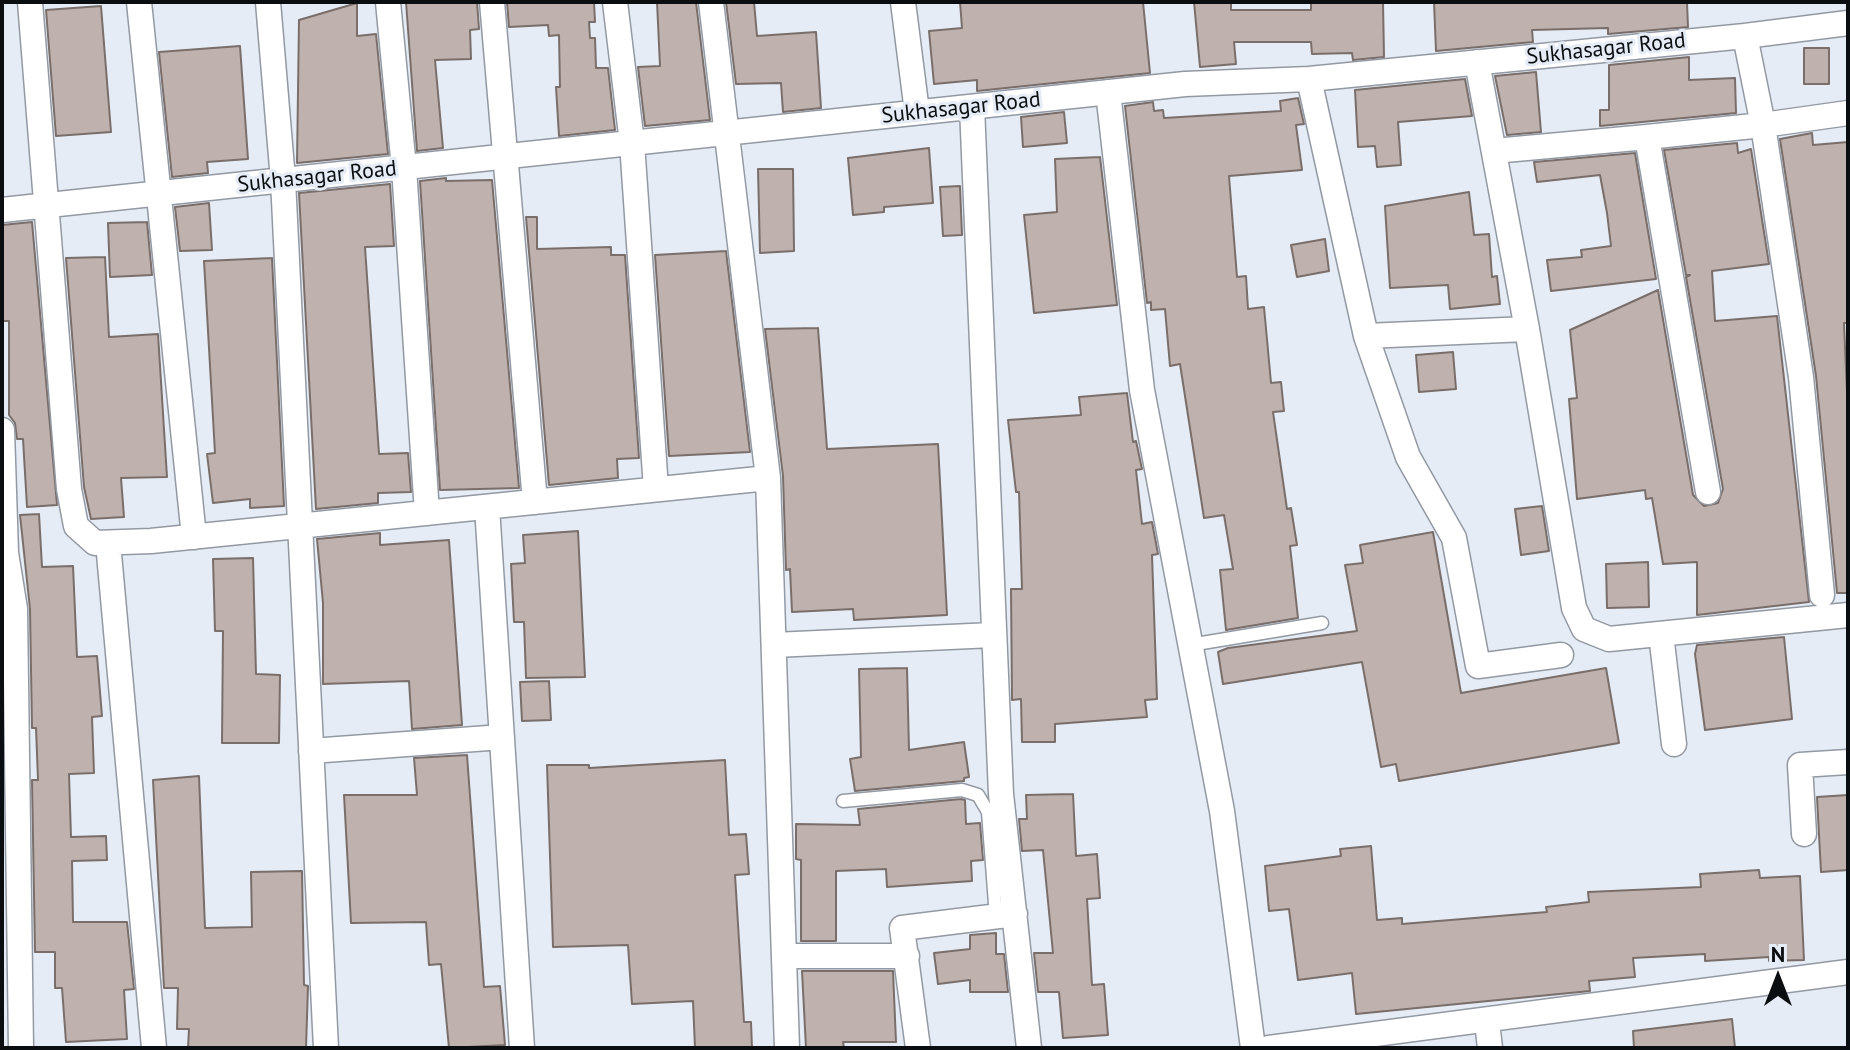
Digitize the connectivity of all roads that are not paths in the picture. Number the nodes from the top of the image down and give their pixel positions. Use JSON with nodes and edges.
{"nodes":[{"id":1,"x":30,"y":2,"type":"edge"},
{"id":2,"x":139,"y":2,"type":"edge"},
{"id":3,"x":268,"y":2,"type":"edge"},
{"id":4,"x":388,"y":2,"type":"edge"},
{"id":5,"x":492,"y":2,"type":"edge"},
{"id":6,"x":615,"y":2,"type":"edge"},
{"id":7,"x":711,"y":2,"type":"edge"},
{"id":8,"x":903,"y":2,"type":"edge"},
{"id":9,"x":1848,"y":23,"type":"edge"},
{"id":10,"x":1745,"y":36,"type":"junction"},
{"id":11,"x":1477,"y":62,"type":"junction"},
{"id":12,"x":1309,"y":79,"type":"junction"},
{"id":13,"x":1108,"y":92,"type":"junction"},
{"id":14,"x":972,"y":107,"type":"junction"},
{"id":15,"x":917,"y":112,"type":"junction"},
{"id":16,"x":1848,"y":113,"type":"edge"},
{"id":17,"x":1763,"y":125,"type":"junction"},
{"id":18,"x":729,"y":132,"type":"junction"},
{"id":19,"x":1647,"y":137,"type":"junction"},
{"id":20,"x":632,"y":143,"type":"junction"},
{"id":21,"x":1494,"y":151,"type":"junction"},
{"id":22,"x":505,"y":157,"type":"junction"},
{"id":23,"x":404,"y":168,"type":"junction"},
{"id":24,"x":283,"y":180,"type":"junction"},
{"id":25,"x":159,"y":195,"type":"junction"},
{"id":26,"x":46,"y":206,"type":"junction"},
{"id":27,"x":2,"y":210,"type":"edge"},
{"id":28,"x":1527,"y":329,"type":"junction"},
{"id":29,"x":1366,"y":336,"type":"junction"},
{"id":30,"x":2,"y":430,"type":"edge"},
{"id":31,"x":768,"y":478,"type":"junction"},
{"id":32,"x":656,"y":489,"type":"junction"},
{"id":33,"x":1708,"y":492,"type":"dead end"},
{"id":34,"x":535,"y":502,"type":"junction"},
{"id":35,"x":487,"y":507,"type":"junction"},
{"id":36,"x":427,"y":513,"type":"junction"},
{"id":37,"x":301,"y":526,"type":"junction"},
{"id":38,"x":194,"y":537,"type":"junction"},
{"id":39,"x":108,"y":543,"type":"junction"},
{"id":40,"x":4,"y":553,"type":"edge"},
{"id":41,"x":1822,"y":595,"type":"dead end"},
{"id":42,"x":1848,"y":615,"type":"edge"},
{"id":43,"x":1322,"y":623,"type":"dead end"},
{"id":44,"x":1661,"y":634,"type":"junction"},
{"id":45,"x":993,"y":635,"type":"junction"},
{"id":46,"x":774,"y":645,"type":"junction"},
{"id":47,"x":1190,"y":645,"type":"junction"},
{"id":48,"x":1561,"y":655,"type":"dead end"},
{"id":49,"x":502,"y":737,"type":"junction"},
{"id":50,"x":1674,"y":744,"type":"dead end"},
{"id":51,"x":311,"y":751,"type":"junction"},
{"id":52,"x":1848,"y":762,"type":"edge"},
{"id":53,"x":843,"y":801,"type":"dead end"},
{"id":54,"x":1804,"y":834,"type":"dead end"},
{"id":55,"x":1005,"y":916,"type":"junction"},
{"id":56,"x":784,"y":956,"type":"junction"},
{"id":57,"x":907,"y":956,"type":"junction"},
{"id":58,"x":1848,"y":972,"type":"edge"},
{"id":59,"x":1487,"y":1022,"type":"junction"},
{"id":60,"x":1369,"y":1042,"type":"edge"},
{"id":61,"x":21,"y":1048,"type":"edge"},
{"id":62,"x":154,"y":1048,"type":"edge"},
{"id":63,"x":326,"y":1048,"type":"edge"},
{"id":64,"x":522,"y":1048,"type":"edge"},
{"id":65,"x":787,"y":1048,"type":"edge"},
{"id":66,"x":918,"y":1048,"type":"edge"},
{"id":67,"x":1029,"y":1048,"type":"edge"},
{"id":68,"x":1253,"y":1048,"type":"edge"},
{"id":69,"x":1269,"y":1048,"type":"edge"},
{"id":70,"x":1490,"y":1048,"type":"edge"}],
"edges":[{"from":1,"to":26,"type":"street"},
{"from":2,"to":25,"type":"street"},
{"from":3,"to":24,"type":"street"},
{"from":4,"to":23,"type":"street"},
{"from":5,"to":22,"type":"street"},
{"from":6,"to":20,"type":"street"},
{"from":7,"to":18,"type":"street"},
{"from":8,"to":15,"type":"street"},
{"from":9,"to":10,"type":"street","name":"Sukhasagar Road"},
{"from":10,"to":11,"type":"street","name":"Sukhasagar Road"},
{"from":10,"to":17,"type":"street"},
{"from":11,"to":12,"type":"street","name":"Sukhasagar Road"},
{"from":11,"to":21,"type":"street"},
{"from":12,"to":13,"type":"street","name":"Sukhasagar Road"},
{"from":12,"to":29,"type":"street"},
{"from":13,"to":14,"type":"street","name":"Sukhasagar Road"},
{"from":13,"to":47,"type":"street"},
{"from":14,"to":15,"type":"street","name":"Sukhasagar Road"},
{"from":14,"to":45,"type":"street"},
{"from":15,"to":18,"type":"street","name":"Sukhasagar Road"},
{"from":16,"to":17,"type":"street"},
{"from":17,"to":19,"type":"street"},
{"from":17,"to":41,"type":"street"},
{"from":18,"to":20,"type":"street","name":"Sukhasagar Road"},
{"from":18,"to":31,"type":"street"},
{"from":19,"to":21,"type":"street"},
{"from":19,"to":33,"type":"street"},
{"from":20,"to":22,"type":"street","name":"Sukhasagar Road"},
{"from":20,"to":32,"type":"street"},
{"from":21,"to":28,"type":"street"},
{"from":22,"to":23,"type":"street","name":"Sukhasagar Road"},
{"from":22,"to":34,"type":"street"},
{"from":23,"to":24,"type":"street","name":"Sukhasagar Road"},
{"from":23,"to":36,"type":"street"},
{"from":24,"to":25,"type":"street","name":"Sukhasagar Road"},
{"from":24,"to":37,"type":"street"},
{"from":25,"to":26,"type":"street","name":"Sukhasagar Road"},
{"from":25,"to":38,"type":"street"},
{"from":26,"to":27,"type":"street","name":"Sukhasagar Road"},
{"from":26,"to":39,"type":"street"},
{"from":28,"to":29,"type":"street"},
{"from":28,"to":44,"type":"street"},
{"from":29,"to":48,"type":"street"},
{"from":30,"to":40,"type":"street"},
{"from":31,"to":32,"type":"street"},
{"from":31,"to":46,"type":"street"},
{"from":32,"to":34,"type":"street"},
{"from":34,"to":35,"type":"street"},
{"from":35,"to":36,"type":"street"},
{"from":35,"to":49,"type":"street"},
{"from":36,"to":37,"type":"street"},
{"from":37,"to":38,"type":"street"},
{"from":37,"to":51,"type":"street"},
{"from":38,"to":39,"type":"street"},
{"from":39,"to":62,"type":"street"},
{"from":40,"to":61,"type":"street"},
{"from":42,"to":44,"type":"street"},
{"from":43,"to":47,"type":"lane"},
{"from":44,"to":50,"type":"street"},
{"from":45,"to":46,"type":"street"},
{"from":45,"to":55,"type":"street"},
{"from":46,"to":56,"type":"street"},
{"from":47,"to":68,"type":"street"},
{"from":49,"to":51,"type":"street"},
{"from":49,"to":64,"type":"street"},
{"from":51,"to":63,"type":"street"},
{"from":52,"to":54,"type":"street"},
{"from":53,"to":55,"type":"lane"},
{"from":55,"to":57,"type":"street"},
{"from":55,"to":67,"type":"street"},
{"from":56,"to":57,"type":"street"},
{"from":56,"to":65,"type":"street"},
{"from":57,"to":66,"type":"street"},
{"from":58,"to":59,"type":"street"},
{"from":59,"to":60,"type":"street"},
{"from":59,"to":70,"type":"street"},
{"from":60,"to":69,"type":"street"}]}
